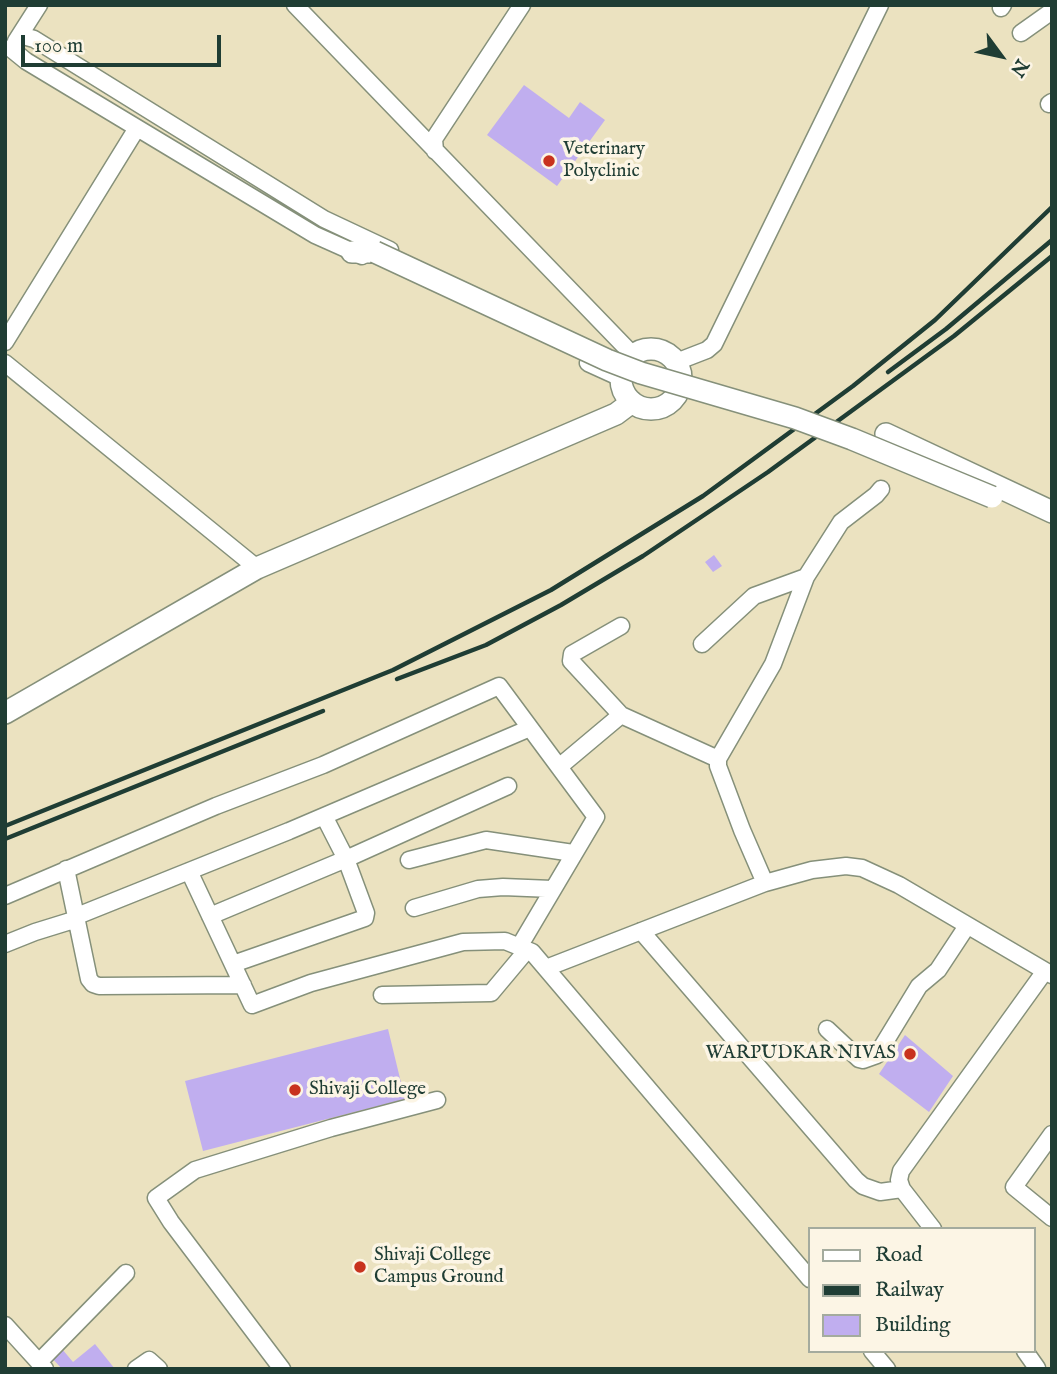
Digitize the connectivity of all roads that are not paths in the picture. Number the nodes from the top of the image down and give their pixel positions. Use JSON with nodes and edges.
{"nodes":[{"id":1,"x":39,"y":5,"type":"edge"},
{"id":2,"x":295,"y":5,"type":"edge"},
{"id":3,"x":522,"y":5,"type":"edge"},
{"id":4,"x":880,"y":5,"type":"edge"},
{"id":5,"x":1052,"y":10,"type":"edge"},
{"id":6,"x":1021,"y":33,"type":"dead end"},
{"id":7,"x":12,"y":46,"type":"edge"},
{"id":8,"x":136,"y":128,"type":"junction"},
{"id":9,"x":435,"y":151,"type":"junction"},
{"id":10,"x":356,"y":244,"type":"junction"},
{"id":11,"x":5,"y":342,"type":"edge"},
{"id":12,"x":676,"y":362,"type":"junction"},
{"id":13,"x":5,"y":363,"type":"edge"},
{"id":14,"x":627,"y":364,"type":"junction"},
{"id":15,"x":632,"y":402,"type":"junction"},
{"id":16,"x":886,"y":434,"type":"dead end"},
{"id":17,"x":881,"y":489,"type":"dead end"},
{"id":18,"x":1052,"y":512,"type":"edge"},
{"id":19,"x":1052,"y":523,"type":"edge"},
{"id":20,"x":257,"y":568,"type":"junction"},
{"id":21,"x":806,"y":577,"type":"junction"},
{"id":22,"x":621,"y":626,"type":"dead end"},
{"id":23,"x":702,"y":644,"type":"dead end"},
{"id":24,"x":5,"y":713,"type":"edge"},
{"id":25,"x":621,"y":715,"type":"junction"},
{"id":26,"x":530,"y":728,"type":"junction"},
{"id":27,"x":718,"y":759,"type":"junction"},
{"id":28,"x":559,"y":767,"type":"junction"},
{"id":29,"x":508,"y":786,"type":"dead end"},
{"id":30,"x":324,"y":816,"type":"junction"},
{"id":31,"x":573,"y":853,"type":"junction"},
{"id":32,"x":346,"y":859,"type":"junction"},
{"id":33,"x":409,"y":860,"type":"dead end"},
{"id":34,"x":66,"y":869,"type":"junction"},
{"id":35,"x":189,"y":871,"type":"junction"},
{"id":36,"x":765,"y":883,"type":"junction"},
{"id":37,"x":552,"y":889,"type":"junction"},
{"id":38,"x":5,"y":896,"type":"edge"},
{"id":39,"x":414,"y":908,"type":"dead end"},
{"id":40,"x":210,"y":916,"type":"junction"},
{"id":41,"x":77,"y":917,"type":"junction"},
{"id":42,"x":967,"y":926,"type":"junction"},
{"id":43,"x":641,"y":931,"type":"junction"},
{"id":44,"x":5,"y":944,"type":"edge"},
{"id":45,"x":523,"y":948,"type":"junction"},
{"id":46,"x":233,"y":964,"type":"junction"},
{"id":47,"x":546,"y":968,"type":"junction"},
{"id":48,"x":1048,"y":973,"type":"edge"},
{"id":49,"x":243,"y":985,"type":"junction"},
{"id":50,"x":382,"y":995,"type":"dead end"},
{"id":51,"x":827,"y":1029,"type":"dead end"},
{"id":52,"x":437,"y":1100,"type":"dead end"},
{"id":53,"x":1052,"y":1134,"type":"edge"},
{"id":54,"x":902,"y":1189,"type":"junction"},
{"id":55,"x":1052,"y":1218,"type":"edge"},
{"id":56,"x":931,"y":1227,"type":"edge"},
{"id":57,"x":126,"y":1273,"type":"dead end"},
{"id":58,"x":808,"y":1277,"type":"edge"},
{"id":59,"x":5,"y":1325,"type":"edge"},
{"id":60,"x":874,"y":1353,"type":"edge"},
{"id":61,"x":1027,"y":1353,"type":"edge"},
{"id":62,"x":42,"y":1365,"type":"edge"},
{"id":63,"x":1041,"y":1366,"type":"edge"},
{"id":64,"x":136,"y":1369,"type":"edge"},
{"id":65,"x":159,"y":1369,"type":"edge"},
{"id":66,"x":282,"y":1369,"type":"edge"},
{"id":67,"x":887,"y":1369,"type":"edge"}],
"edges":[{"from":1,"to":7,"type":"street"},
{"from":2,"to":9,"type":"street"},
{"from":3,"to":9,"type":"street"},
{"from":4,"to":12,"type":"street"},
{"from":5,"to":6,"type":"street"},
{"from":7,"to":8,"type":"street"},
{"from":7,"to":10,"type":"street"},
{"from":8,"to":10,"type":"street"},
{"from":8,"to":11,"type":"street"},
{"from":9,"to":14,"type":"street"},
{"from":10,"to":14,"type":"street"},
{"from":10,"to":19,"type":"main road","bridge":true},
{"from":12,"to":14,"type":"main road"},
{"from":12,"to":15,"type":"main road"},
{"from":13,"to":20,"type":"street"},
{"from":14,"to":15,"type":"main road"},
{"from":15,"to":20,"type":"main road"},
{"from":16,"to":18,"type":"main road"},
{"from":17,"to":21,"type":"street"},
{"from":20,"to":24,"type":"main road"},
{"from":21,"to":23,"type":"street"},
{"from":21,"to":27,"type":"street"},
{"from":22,"to":25,"type":"street"},
{"from":25,"to":27,"type":"street"},
{"from":25,"to":28,"type":"street"},
{"from":26,"to":28,"type":"street"},
{"from":26,"to":30,"type":"street"},
{"from":26,"to":34,"type":"street"},
{"from":27,"to":36,"type":"street"},
{"from":28,"to":31,"type":"street"},
{"from":29,"to":32,"type":"street"},
{"from":30,"to":32,"type":"street"},
{"from":30,"to":35,"type":"street"},
{"from":31,"to":33,"type":"street"},
{"from":31,"to":37,"type":"street"},
{"from":32,"to":40,"type":"street"},
{"from":32,"to":46,"type":"street"},
{"from":34,"to":38,"type":"street"},
{"from":34,"to":41,"type":"street"},
{"from":35,"to":40,"type":"street"},
{"from":35,"to":41,"type":"street"},
{"from":36,"to":42,"type":"street"},
{"from":36,"to":43,"type":"street"},
{"from":37,"to":39,"type":"street"},
{"from":37,"to":45,"type":"street"},
{"from":40,"to":46,"type":"street"},
{"from":41,"to":44,"type":"street"},
{"from":41,"to":49,"type":"street"},
{"from":42,"to":48,"type":"street"},
{"from":42,"to":51,"type":"street"},
{"from":43,"to":47,"type":"street"},
{"from":43,"to":54,"type":"street"},
{"from":45,"to":47,"type":"street"},
{"from":45,"to":49,"type":"street"},
{"from":45,"to":50,"type":"street"},
{"from":46,"to":49,"type":"street"},
{"from":47,"to":58,"type":"street"},
{"from":48,"to":54,"type":"street"},
{"from":52,"to":66,"type":"street"},
{"from":53,"to":55,"type":"street"},
{"from":54,"to":56,"type":"street"},
{"from":57,"to":62,"type":"street"},
{"from":59,"to":62,"type":"street"},
{"from":60,"to":67,"type":"street"},
{"from":61,"to":63,"type":"street"},
{"from":64,"to":65,"type":"street"}]}
